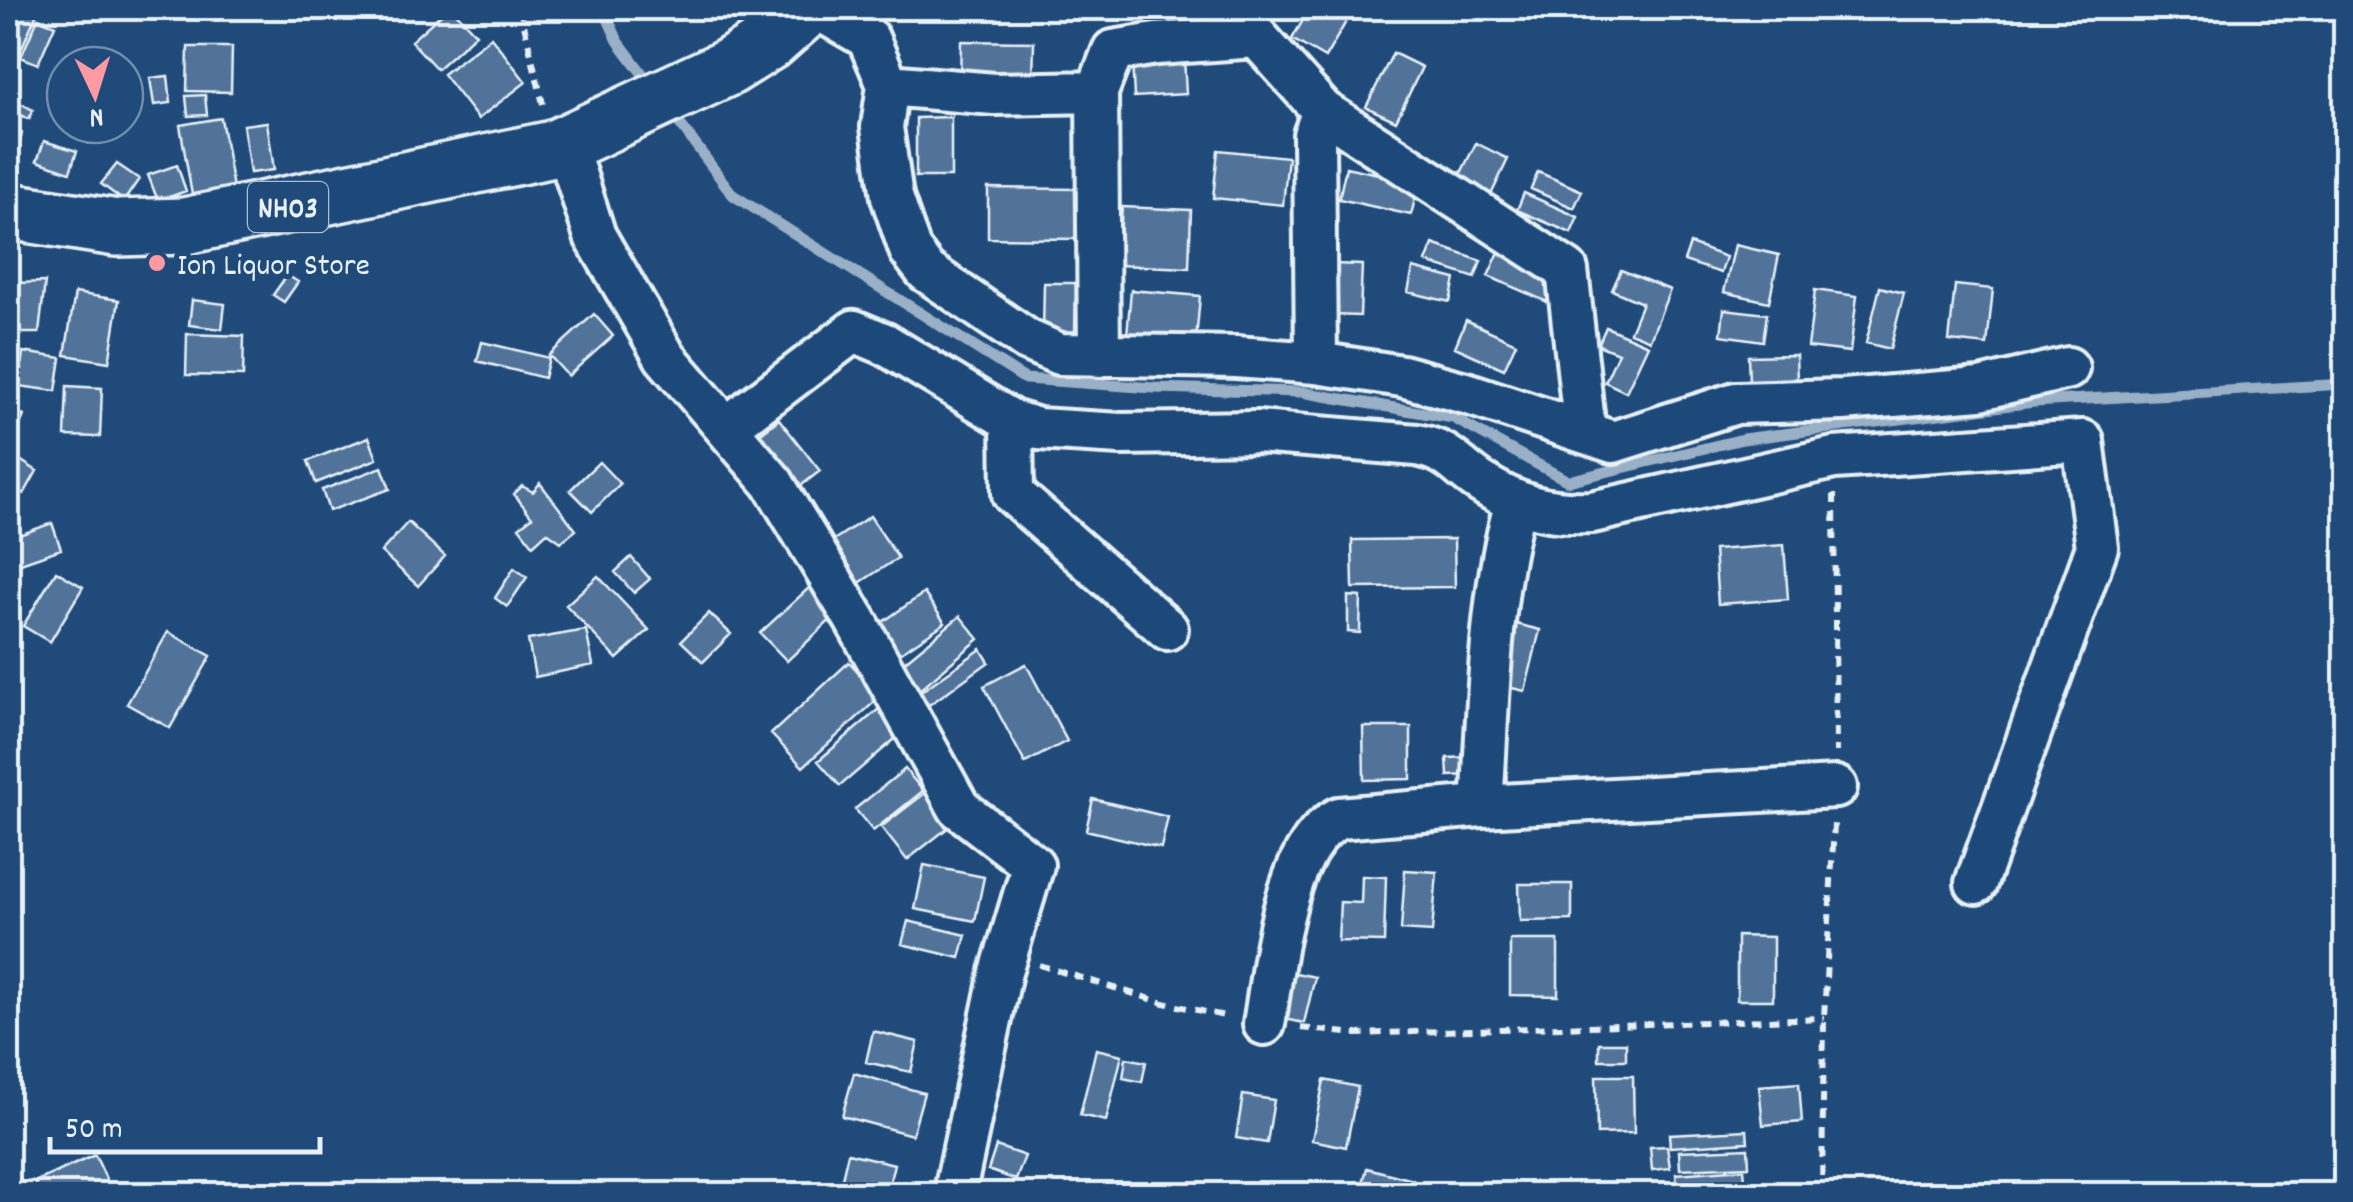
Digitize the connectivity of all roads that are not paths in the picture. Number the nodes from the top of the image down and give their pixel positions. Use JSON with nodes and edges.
{"nodes":[{"id":1,"x":808,"y":8,"type":"edge"},
{"id":2,"x":816,"y":8,"type":"edge"},
{"id":3,"x":888,"y":84,"type":"junction"},
{"id":4,"x":1096,"y":92,"type":"junction"},
{"id":5,"x":1323,"y":111,"type":"junction"},
{"id":6,"x":560,"y":147,"type":"junction"},
{"id":7,"x":8,"y":211,"type":"edge"},
{"id":8,"x":1098,"y":356,"type":"junction"},
{"id":9,"x":1316,"y":363,"type":"junction"},
{"id":10,"x":2068,"y":368,"type":"dead end"},
{"id":11,"x":1012,"y":421,"type":"junction"},
{"id":12,"x":726,"y":428,"type":"junction"},
{"id":13,"x":1585,"y":432,"type":"junction"},
{"id":14,"x":1516,"y":502,"type":"junction"},
{"id":15,"x":1167,"y":629,"type":"dead end"},
{"id":16,"x":1836,"y":788,"type":"dead end"},
{"id":17,"x":1482,"y":806,"type":"junction"},
{"id":18,"x":1976,"y":883,"type":"dead end"},
{"id":19,"x":1264,"y":1024,"type":"road end"},
{"id":20,"x":957,"y":1182,"type":"dead end"}],
"edges":[{"from":1,"to":6,"type":"main road","number":"NH03"},
{"from":2,"to":3,"type":"street"},
{"from":3,"to":4,"type":"street"},
{"from":3,"to":8,"type":"street"},
{"from":4,"to":5,"type":"street"},
{"from":4,"to":8,"type":"street"},
{"from":5,"to":9,"type":"street"},
{"from":5,"to":13,"type":"street"},
{"from":6,"to":7,"type":"main road","number":"NH03"},
{"from":6,"to":12,"type":"street"},
{"from":8,"to":9,"type":"street"},
{"from":9,"to":13,"type":"street"},
{"from":10,"to":13,"type":"street"},
{"from":11,"to":12,"type":"street"},
{"from":11,"to":14,"type":"street"},
{"from":11,"to":15,"type":"street"},
{"from":12,"to":20,"type":"street"},
{"from":14,"to":17,"type":"street"},
{"from":14,"to":18,"type":"street"},
{"from":16,"to":17,"type":"street"},
{"from":17,"to":19,"type":"street"}]}
